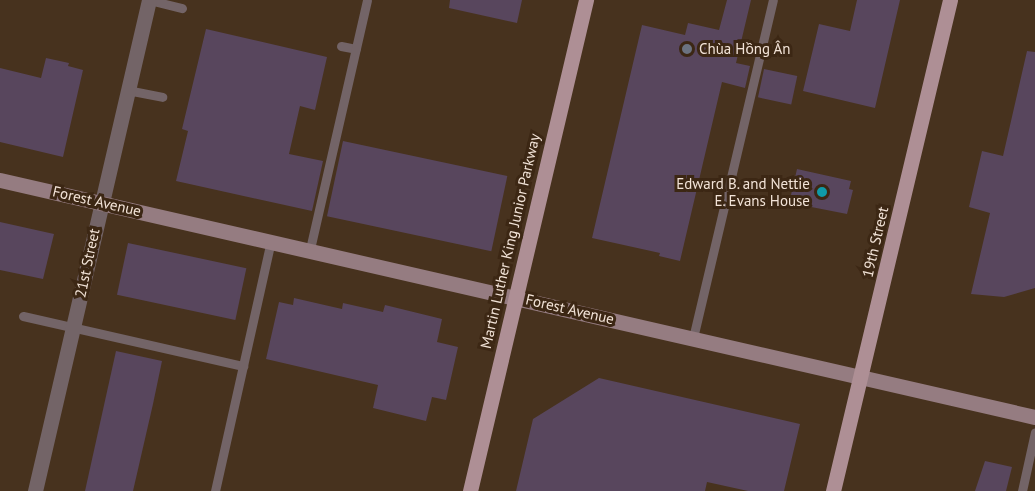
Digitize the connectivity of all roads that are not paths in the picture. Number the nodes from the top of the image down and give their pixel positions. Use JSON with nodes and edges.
{"nodes":[{"id":1,"x":149,"y":0,"type":"edge"},
{"id":2,"x":368,"y":0,"type":"edge"},
{"id":3,"x":586,"y":0,"type":"edge"},
{"id":4,"x":773,"y":0,"type":"edge"},
{"id":5,"x":950,"y":0,"type":"edge"},
{"id":6,"x":182,"y":8,"type":"dead end"},
{"id":7,"x":341,"y":46,"type":"dead end"},
{"id":8,"x":356,"y":49,"type":"junction"},
{"id":9,"x":127,"y":90,"type":"junction"},
{"id":10,"x":162,"y":97,"type":"dead end"},
{"id":11,"x":0,"y":180,"type":"edge"},
{"id":12,"x":100,"y":202,"type":"junction"},
{"id":13,"x":271,"y":241,"type":"junction"},
{"id":14,"x":310,"y":249,"type":"junction"},
{"id":15,"x":516,"y":297,"type":"junction"},
{"id":16,"x":23,"y":316,"type":"dead end"},
{"id":17,"x":73,"y":326,"type":"junction"},
{"id":18,"x":693,"y":338,"type":"junction"},
{"id":19,"x":243,"y":366,"type":"junction"},
{"id":20,"x":862,"y":377,"type":"junction"},
{"id":21,"x":1035,"y":417,"type":"edge"},
{"id":22,"x":1035,"y":432,"type":"edge"},
{"id":23,"x":35,"y":491,"type":"edge"},
{"id":24,"x":215,"y":491,"type":"edge"},
{"id":25,"x":470,"y":491,"type":"edge"},
{"id":26,"x":833,"y":491,"type":"edge"},
{"id":27,"x":1022,"y":491,"type":"edge"}],
"edges":[{"from":1,"to":6,"type":"lane"},
{"from":1,"to":9,"type":"street","name":"21st Street"},
{"from":2,"to":8,"type":"lane"},
{"from":3,"to":15,"type":"main road","name":"Martin Luther King Junior Parkway"},
{"from":4,"to":18,"type":"lane"},
{"from":5,"to":20,"type":"main road","name":"19th Street"},
{"from":7,"to":8,"type":"lane"},
{"from":8,"to":14,"type":"lane"},
{"from":9,"to":10,"type":"lane"},
{"from":9,"to":12,"type":"street","name":"21st Street"},
{"from":11,"to":12,"type":"main road","name":"Forest Avenue"},
{"from":12,"to":13,"type":"main road","name":"Forest Avenue"},
{"from":12,"to":17,"type":"street","name":"21st Street"},
{"from":13,"to":14,"type":"main road","name":"Forest Avenue"},
{"from":13,"to":19,"type":"lane"},
{"from":14,"to":15,"type":"main road","name":"Forest Avenue"},
{"from":15,"to":18,"type":"main road","name":"Forest Avenue"},
{"from":15,"to":25,"type":"main road","name":"Martin Luther King Junior Parkway"},
{"from":16,"to":17,"type":"lane"},
{"from":17,"to":19,"type":"lane"},
{"from":17,"to":23,"type":"street","name":"21st Street"},
{"from":18,"to":20,"type":"main road","name":"Forest Avenue"},
{"from":19,"to":24,"type":"lane"},
{"from":20,"to":21,"type":"main road","name":"Forest Avenue"},
{"from":20,"to":26,"type":"main road","name":"19th Street"},
{"from":22,"to":27,"type":"lane"}]}
